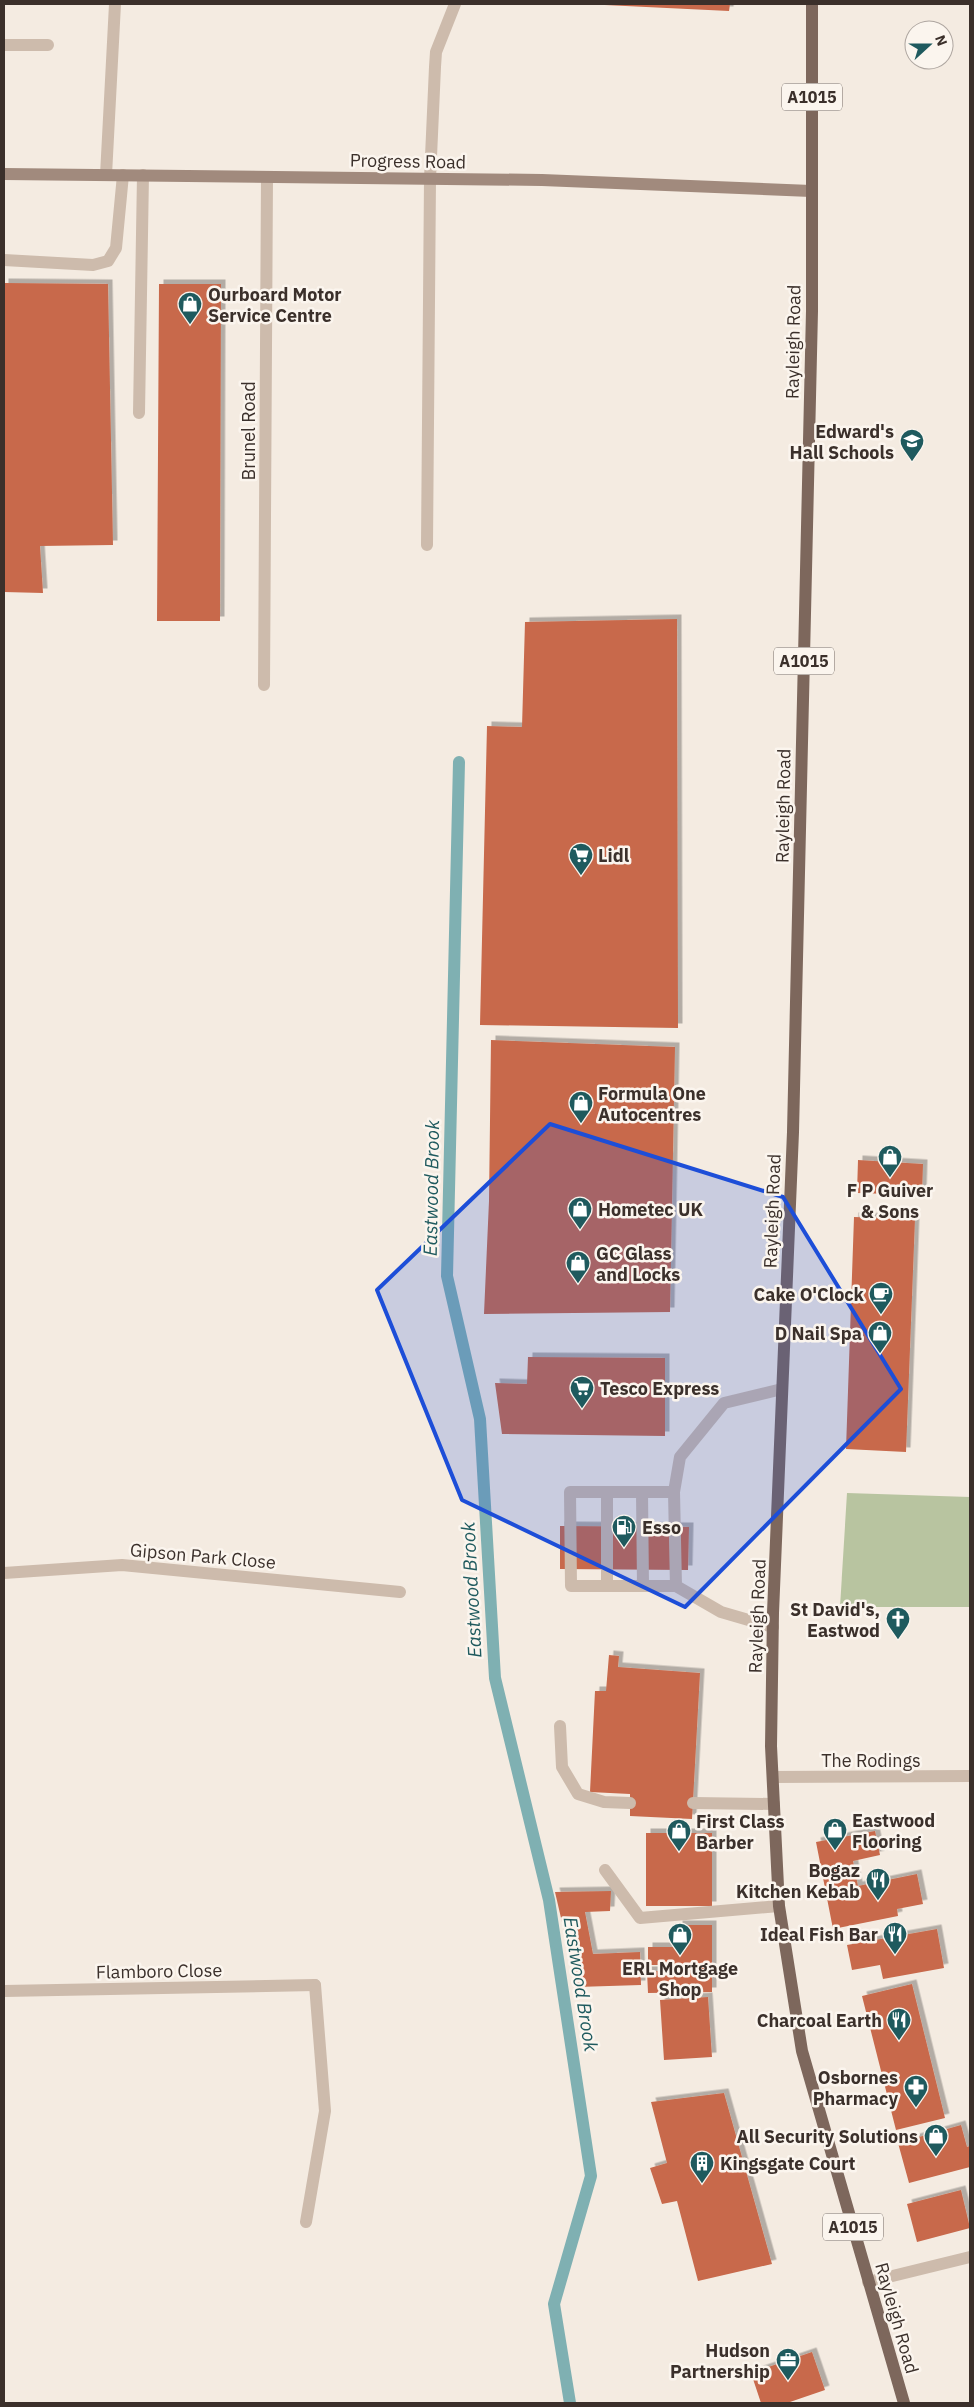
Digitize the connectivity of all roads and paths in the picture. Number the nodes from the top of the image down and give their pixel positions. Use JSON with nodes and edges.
{"nodes":[{"id":1,"x":115,"y":4,"type":"edge"},
{"id":2,"x":455,"y":4,"type":"edge"},
{"id":3,"x":812,"y":4,"type":"edge"},
{"id":4,"x":4,"y":45,"type":"edge"},
{"id":5,"x":48,"y":45,"type":"dead end"},
{"id":6,"x":4,"y":174,"type":"edge"},
{"id":7,"x":106,"y":175,"type":"junction"},
{"id":8,"x":123,"y":175,"type":"junction"},
{"id":9,"x":143,"y":176,"type":"junction"},
{"id":10,"x":267,"y":177,"type":"junction"},
{"id":11,"x":430,"y":179,"type":"junction"},
{"id":12,"x":811,"y":191,"type":"junction"},
{"id":13,"x":4,"y":260,"type":"edge"},
{"id":14,"x":139,"y":413,"type":"dead end"},
{"id":15,"x":427,"y":545,"type":"dead end"},
{"id":16,"x":264,"y":685,"type":"dead end"},
{"id":17,"x":782,"y":1389,"type":"junction"},
{"id":18,"x":607,"y":1492,"type":"junction"},
{"id":19,"x":642,"y":1492,"type":"junction"},
{"id":20,"x":674,"y":1492,"type":"junction"},
{"id":21,"x":4,"y":1573,"type":"edge"},
{"id":22,"x":607,"y":1586,"type":"junction"},
{"id":23,"x":643,"y":1586,"type":"junction"},
{"id":24,"x":676,"y":1586,"type":"junction"},
{"id":25,"x":400,"y":1592,"type":"dead end"},
{"id":26,"x":773,"y":1627,"type":"junction"},
{"id":27,"x":560,"y":1726,"type":"dead end"},
{"id":28,"x":970,"y":1776,"type":"edge"},
{"id":29,"x":773,"y":1777,"type":"junction"},
{"id":30,"x":630,"y":1803,"type":"dead end"},
{"id":31,"x":693,"y":1803,"type":"dead end"},
{"id":32,"x":774,"y":1804,"type":"junction"},
{"id":33,"x":605,"y":1870,"type":"dead end"},
{"id":34,"x":779,"y":1906,"type":"junction"},
{"id":35,"x":4,"y":1992,"type":"edge"},
{"id":36,"x":306,"y":2222,"type":"dead end"},
{"id":37,"x":970,"y":2257,"type":"edge"},
{"id":38,"x":868,"y":2282,"type":"junction"},
{"id":39,"x":904,"y":2403,"type":"edge"}],
"edges":[{"from":1,"to":7,"type":"street"},
{"from":2,"to":11,"type":"street"},
{"from":3,"to":12,"type":"main road","name":"Rayleigh Road","number":"A1015"},
{"from":4,"to":5,"type":"street"},
{"from":6,"to":7,"type":"street","name":"Progress Road"},
{"from":7,"to":8,"type":"street","name":"Progress Road"},
{"from":8,"to":9,"type":"street","name":"Progress Road"},
{"from":8,"to":13,"type":"street"},
{"from":9,"to":10,"type":"street","name":"Progress Road"},
{"from":9,"to":14,"type":"street"},
{"from":10,"to":11,"type":"street","name":"Progress Road"},
{"from":10,"to":16,"type":"street","name":"Brunel Road"},
{"from":11,"to":12,"type":"street","name":"Progress Road"},
{"from":11,"to":15,"type":"street"},
{"from":12,"to":17,"type":"main road","name":"Rayleigh Road","number":"A1015"},
{"from":17,"to":20,"type":"street"},
{"from":17,"to":26,"type":"main road","name":"Rayleigh Road","number":"A1015"},
{"from":18,"to":19,"type":"street"},
{"from":18,"to":22,"type":"street"},
{"from":18,"to":22,"type":"street"},
{"from":19,"to":20,"type":"street"},
{"from":19,"to":23,"type":"street"},
{"from":20,"to":24,"type":"street"},
{"from":21,"to":25,"type":"street","name":"Gipson Park Close"},
{"from":22,"to":23,"type":"street"},
{"from":23,"to":24,"type":"street"},
{"from":24,"to":26,"type":"street"},
{"from":26,"to":29,"type":"main road","name":"Rayleigh Road","number":"A1015"},
{"from":27,"to":30,"type":"street"},
{"from":28,"to":29,"type":"street","name":"The Rodings"},
{"from":29,"to":32,"type":"main road","name":"Rayleigh Road","number":"A1015"},
{"from":31,"to":32,"type":"street"},
{"from":32,"to":34,"type":"main road","name":"Rayleigh Road","number":"A1015"},
{"from":33,"to":34,"type":"street"},
{"from":34,"to":38,"type":"main road","name":"Rayleigh Road","number":"A1015"},
{"from":35,"to":36,"type":"street","name":"Flamboro Close"},
{"from":37,"to":38,"type":"street"},
{"from":38,"to":39,"type":"main road","name":"Rayleigh Road","number":"A1015"}]}
